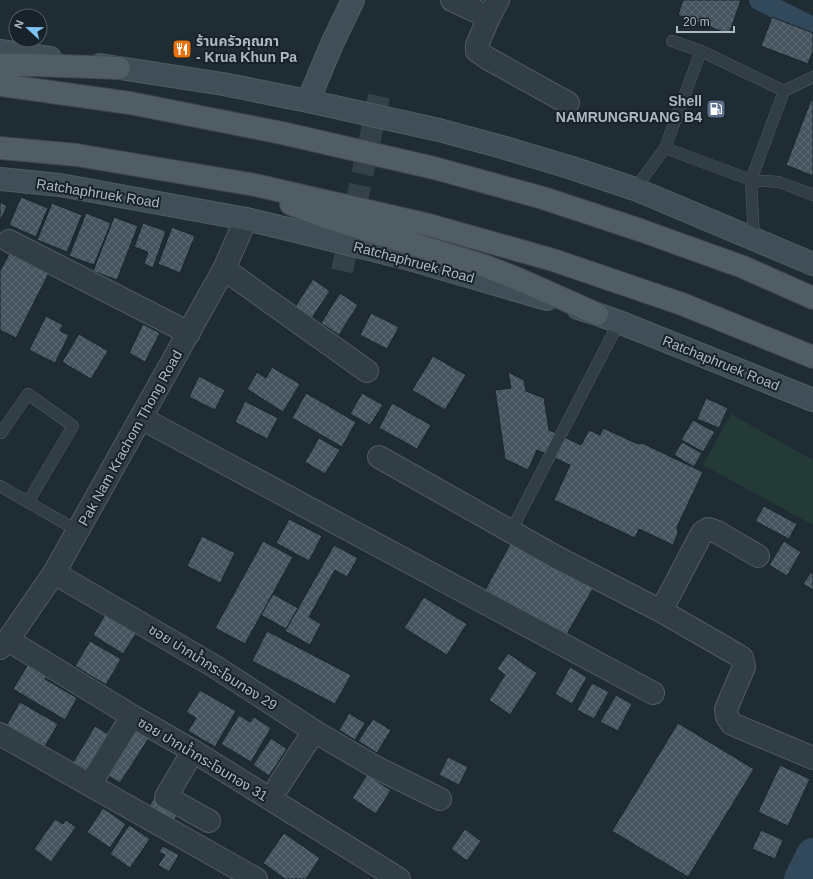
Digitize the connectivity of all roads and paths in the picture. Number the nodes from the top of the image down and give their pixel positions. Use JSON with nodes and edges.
{"nodes":[{"id":1,"x":353,"y":0,"type":"edge"},
{"id":2,"x":452,"y":0,"type":"edge"},
{"id":3,"x":493,"y":9,"type":"edge"},
{"id":4,"x":672,"y":41,"type":"dead end"},
{"id":5,"x":0,"y":51,"type":"edge"},
{"id":6,"x":701,"y":51,"type":"junction"},
{"id":7,"x":0,"y":65,"type":"edge"},
{"id":8,"x":119,"y":68,"type":"junction"},
{"id":9,"x":813,"y":77,"type":"edge"},
{"id":10,"x":0,"y":85,"type":"edge"},
{"id":11,"x":784,"y":91,"type":"junction"},
{"id":12,"x":308,"y":101,"type":"junction"},
{"id":13,"x":568,"y":103,"type":"dead end"},
{"id":14,"x":0,"y":148,"type":"edge"},
{"id":15,"x":665,"y":148,"type":"junction"},
{"id":16,"x":0,"y":179,"type":"edge"},
{"id":17,"x":751,"y":180,"type":"junction"},
{"id":18,"x":255,"y":184,"type":"junction"},
{"id":19,"x":635,"y":189,"type":"junction"},
{"id":20,"x":813,"y":195,"type":"edge"},
{"id":21,"x":246,"y":219,"type":"junction"},
{"id":22,"x":754,"y":239,"type":"junction"},
{"id":23,"x":8,"y":241,"type":"dead end"},
{"id":24,"x":813,"y":264,"type":"edge"},
{"id":25,"x":224,"y":269,"type":"junction"},
{"id":26,"x":813,"y":298,"type":"edge"},
{"id":27,"x":597,"y":314,"type":"junction"},
{"id":28,"x":619,"y":322,"type":"junction"},
{"id":29,"x":189,"y":333,"type":"junction"},
{"id":30,"x":813,"y":357,"type":"edge"},
{"id":31,"x":367,"y":371,"type":"dead end"},
{"id":32,"x":813,"y":400,"type":"edge"},
{"id":33,"x":141,"y":418,"type":"junction"},
{"id":34,"x":1,"y":433,"type":"edge"},
{"id":35,"x":378,"y":457,"type":"dead end"},
{"id":36,"x":0,"y":486,"type":"edge"},
{"id":37,"x":28,"y":502,"type":"junction"},
{"id":38,"x":78,"y":531,"type":"junction"},
{"id":39,"x":511,"y":531,"type":"junction"},
{"id":40,"x":758,"y":556,"type":"dead end"},
{"id":41,"x":54,"y":573,"type":"junction"},
{"id":42,"x":662,"y":611,"type":"junction"},
{"id":43,"x":4,"y":644,"type":"edge"},
{"id":44,"x":654,"y":693,"type":"dead end"},
{"id":45,"x":132,"y":716,"type":"junction"},
{"id":46,"x":314,"y":731,"type":"junction"},
{"id":47,"x":0,"y":734,"type":"edge"},
{"id":48,"x":193,"y":751,"type":"junction"},
{"id":49,"x":813,"y":758,"type":"edge"},
{"id":50,"x":90,"y":785,"type":"junction"},
{"id":51,"x":280,"y":785,"type":"dead end"},
{"id":52,"x":440,"y":799,"type":"dead end"},
{"id":53,"x":209,"y":821,"type":"dead end"},
{"id":54,"x":256,"y":879,"type":"edge"},
{"id":55,"x":399,"y":879,"type":"edge"}],
"edges":[{"from":1,"to":12,"type":"main road"},
{"from":2,"to":3,"type":"street"},
{"from":3,"to":13,"type":"street"},
{"from":4,"to":6,"type":"lane"},
{"from":5,"to":8,"type":"main road"},
{"from":6,"to":11,"type":"lane"},
{"from":6,"to":15,"type":"lane"},
{"from":7,"to":8,"type":"main road"},
{"from":8,"to":12,"type":"main road"},
{"from":9,"to":11,"type":"lane"},
{"from":10,"to":26,"type":"main road"},
{"from":11,"to":17,"type":"lane"},
{"from":12,"to":19,"type":"main road"},
{"from":14,"to":18,"type":"main road"},
{"from":15,"to":17,"type":"lane"},
{"from":15,"to":19,"type":"lane"},
{"from":16,"to":21,"type":"main road","name":"Ratchaphruek Road"},
{"from":17,"to":20,"type":"lane"},
{"from":17,"to":22,"type":"lane"},
{"from":18,"to":27,"type":"main road"},
{"from":18,"to":30,"type":"main road"},
{"from":19,"to":22,"type":"main road"},
{"from":21,"to":25,"type":"street","name":"Pak Nam Krachom Thong Road"},
{"from":21,"to":27,"type":"main road","name":"Ratchaphruek Road"},
{"from":22,"to":24,"type":"main road"},
{"from":23,"to":29,"type":"street"},
{"from":25,"to":29,"type":"street","name":"Pak Nam Krachom Thong Road"},
{"from":25,"to":31,"type":"street"},
{"from":27,"to":28,"type":"main road","name":"Ratchaphruek Road"},
{"from":28,"to":32,"type":"main road","name":"Ratchaphruek Road"},
{"from":28,"to":39,"type":"lane"},
{"from":29,"to":33,"type":"street","name":"Pak Nam Krachom Thong Road"},
{"from":33,"to":38,"type":"street","name":"Pak Nam Krachom Thong Road"},
{"from":33,"to":44,"type":"street"},
{"from":34,"to":37,"type":"lane"},
{"from":35,"to":39,"type":"street"},
{"from":36,"to":37,"type":"lane"},
{"from":37,"to":38,"type":"lane"},
{"from":38,"to":41,"type":"street","name":"Pak Nam Krachom Thong Road"},
{"from":39,"to":42,"type":"street"},
{"from":40,"to":42,"type":"street"},
{"from":41,"to":43,"type":"street","name":"Pak Nam Krachom Thong Road"},
{"from":41,"to":46,"type":"street","name":"ซอย ปากน้ำกระโจมทอง 29"},
{"from":42,"to":49,"type":"street"},
{"from":43,"to":45,"type":"street","name":"ซอย ปากน้ำกระโจมทอง 31"},
{"from":45,"to":48,"type":"street","name":"ซอย ปากน้ำกระโจมทอง 31"},
{"from":45,"to":50,"type":"street"},
{"from":46,"to":51,"type":"street"},
{"from":46,"to":52,"type":"street","name":"ซอย ปากน้ำกระโจมทอง 29"},
{"from":47,"to":50,"type":"street"},
{"from":48,"to":53,"type":"street"},
{"from":48,"to":55,"type":"street","name":"ซอย ปากน้ำกระโจมทอง 31"},
{"from":50,"to":54,"type":"street"}]}
